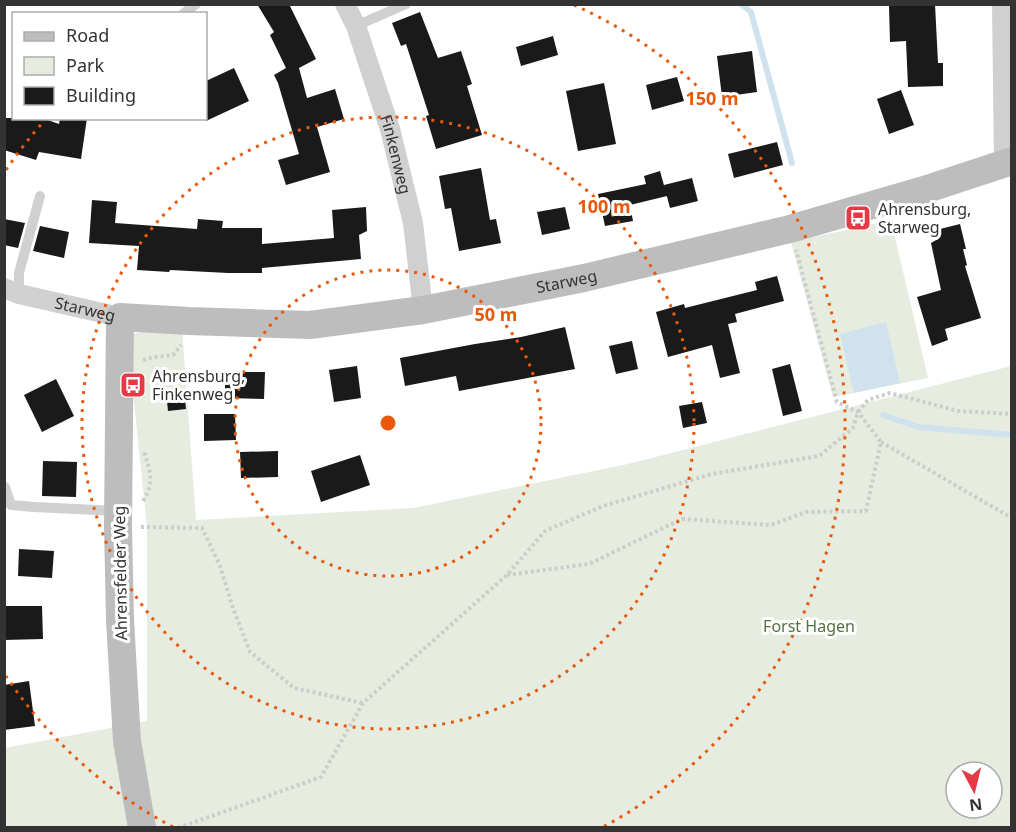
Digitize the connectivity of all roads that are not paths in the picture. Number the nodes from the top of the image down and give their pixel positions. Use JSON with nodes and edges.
{"nodes":[{"id":1,"x":345,"y":4,"type":"edge"},
{"id":2,"x":406,"y":4,"type":"edge"},
{"id":3,"x":1002,"y":4,"type":"edge"},
{"id":4,"x":356,"y":26,"type":"junction"},
{"id":5,"x":1008,"y":163,"type":"edge"},
{"id":6,"x":40,"y":196,"type":"dead end"},
{"id":7,"x":12,"y":291,"type":"edge"},
{"id":8,"x":423,"y":310,"type":"junction"},
{"id":9,"x":120,"y":317,"type":"junction"},
{"id":10,"x":5,"y":488,"type":"edge"},
{"id":11,"x":126,"y":513,"type":"junction"},
{"id":12,"x":142,"y":828,"type":"edge"}],
"edges":[{"from":1,"to":4,"type":"street","name":"Finkenweg"},
{"from":2,"to":4,"type":"lane"},
{"from":3,"to":5,"type":"street"},
{"from":4,"to":8,"type":"street","name":"Finkenweg"},
{"from":5,"to":8,"type":"street","name":"Starweg"},
{"from":6,"to":7,"type":"lane"},
{"from":7,"to":9,"type":"street","name":"Starweg"},
{"from":8,"to":9,"type":"street","name":"Starweg"},
{"from":9,"to":11,"type":"street","name":"Ahrensfelder Weg"},
{"from":10,"to":11,"type":"lane"},
{"from":11,"to":12,"type":"street","name":"Ahrensfelder Weg"}]}
